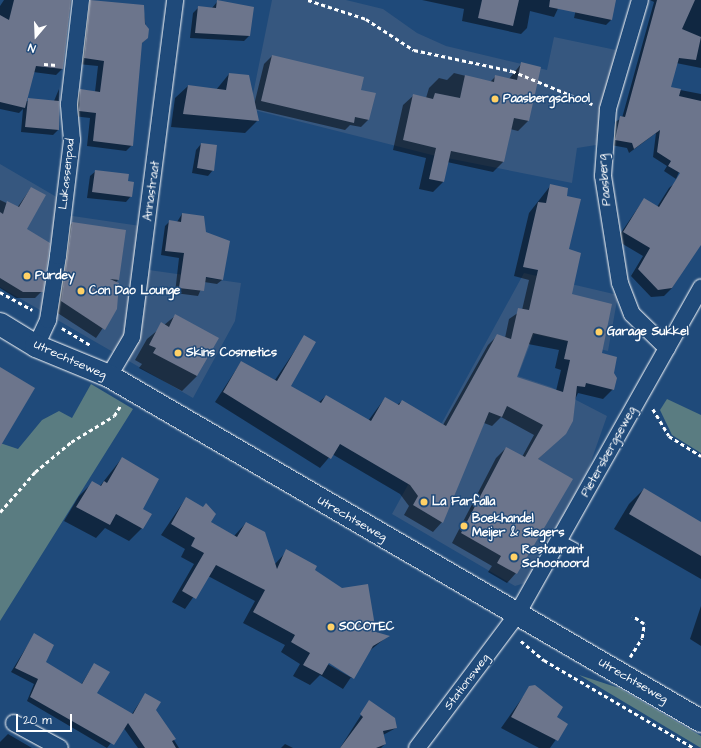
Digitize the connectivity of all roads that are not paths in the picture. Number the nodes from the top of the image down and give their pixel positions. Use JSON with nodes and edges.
{"nodes":[{"id":1,"x":81,"y":0,"type":"edge"},
{"id":2,"x":176,"y":0,"type":"edge"},
{"id":3,"x":640,"y":0,"type":"edge"},
{"id":4,"x":701,"y":288,"type":"edge"},
{"id":5,"x":0,"y":324,"type":"edge"},
{"id":6,"x":36,"y":346,"type":"junction"},
{"id":7,"x":667,"y":348,"type":"junction"},
{"id":8,"x":113,"y":369,"type":"junction"},
{"id":9,"x":559,"y":539,"type":"junction"},
{"id":10,"x":575,"y":547,"type":"dead end"},
{"id":11,"x":511,"y":623,"type":"junction"},
{"id":12,"x":701,"y":721,"type":"edge"},
{"id":13,"x":14,"y":723,"type":"dead end"},
{"id":14,"x":60,"y":748,"type":"edge"},
{"id":15,"x":417,"y":748,"type":"edge"}],
"edges":[{"from":1,"to":6,"type":"street","name":"Lukassenpad"},
{"from":2,"to":8,"type":"street","name":"Annastraat"},
{"from":3,"to":7,"type":"street","name":"Paasberg"},
{"from":4,"to":7,"type":"street","name":"Pietersbergseweg"},
{"from":5,"to":6,"type":"main road","name":"Utrechtseweg"},
{"from":6,"to":8,"type":"main road","name":"Utrechtseweg"},
{"from":7,"to":9,"type":"street","name":"Pietersbergseweg"},
{"from":8,"to":11,"type":"main road","name":"Utrechtseweg"},
{"from":9,"to":10,"type":"lane"},
{"from":9,"to":11,"type":"street","name":"Pietersbergseweg"},
{"from":11,"to":12,"type":"main road","name":"Utrechtseweg"},
{"from":11,"to":15,"type":"street","name":"Stationsweg"},
{"from":13,"to":14,"type":"street"}]}
